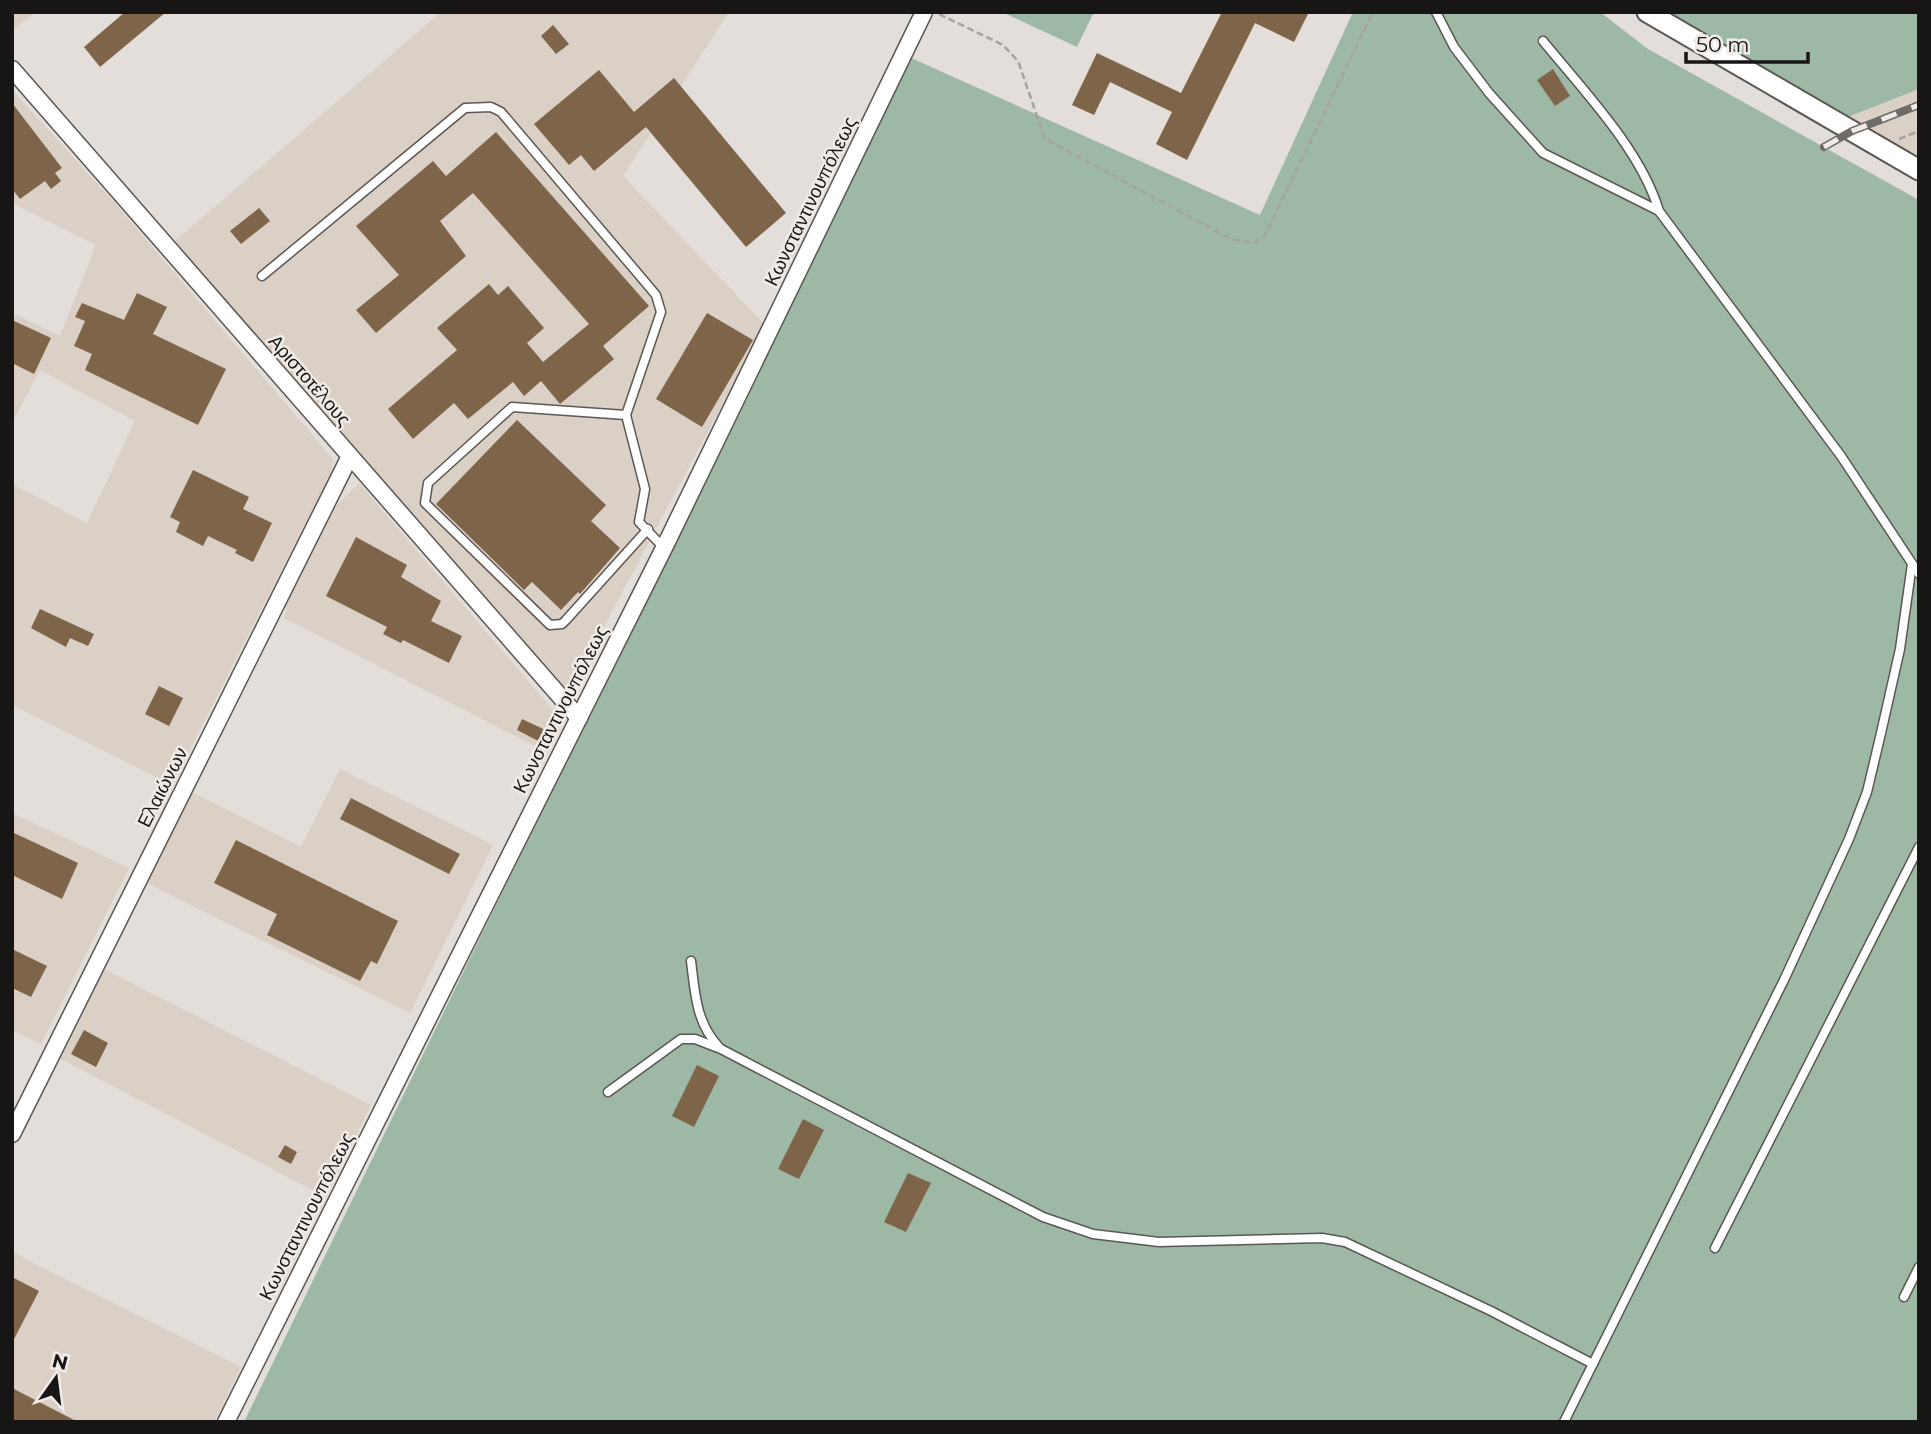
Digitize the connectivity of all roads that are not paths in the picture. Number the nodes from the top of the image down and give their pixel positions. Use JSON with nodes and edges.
{"nodes":[{"id":1,"x":924,"y":12,"type":"edge"},
{"id":2,"x":1436,"y":12,"type":"edge"},
{"id":3,"x":1647,"y":12,"type":"edge"},
{"id":4,"x":1543,"y":41,"type":"dead end"},
{"id":5,"x":12,"y":69,"type":"edge"},
{"id":6,"x":1919,"y":170,"type":"edge"},
{"id":7,"x":1659,"y":211,"type":"junction"},
{"id":8,"x":261,"y":276,"type":"dead end"},
{"id":9,"x":626,"y":415,"type":"junction"},
{"id":10,"x":349,"y":458,"type":"junction"},
{"id":11,"x":648,"y":530,"type":"junction"},
{"id":12,"x":664,"y":548,"type":"junction"},
{"id":13,"x":1912,"y":564,"type":"junction"},
{"id":14,"x":1919,"y":574,"type":"edge"},
{"id":15,"x":579,"y":718,"type":"junction"},
{"id":16,"x":1919,"y":848,"type":"edge"},
{"id":17,"x":691,"y":961,"type":"dead end"},
{"id":18,"x":721,"y":1049,"type":"junction"},
{"id":19,"x":608,"y":1092,"type":"dead end"},
{"id":20,"x":12,"y":1134,"type":"edge"},
{"id":21,"x":1715,"y":1248,"type":"dead end"},
{"id":22,"x":1919,"y":1267,"type":"edge"},
{"id":23,"x":1904,"y":1297,"type":"dead end"},
{"id":24,"x":1592,"y":1364,"type":"junction"},
{"id":25,"x":226,"y":1422,"type":"edge"},
{"id":26,"x":1564,"y":1422,"type":"edge"}],
"edges":[{"from":1,"to":12,"type":"street","name":"Κωνσταντινουπόλεως"},
{"from":2,"to":7,"type":"lane"},
{"from":3,"to":6,"type":"street"},
{"from":4,"to":7,"type":"lane"},
{"from":5,"to":10,"type":"street","name":"Αριστοτέλους"},
{"from":7,"to":13,"type":"lane"},
{"from":8,"to":9,"type":"lane"},
{"from":9,"to":11,"type":"lane"},
{"from":9,"to":11,"type":"lane"},
{"from":10,"to":15,"type":"street","name":"Αριστοτέλους"},
{"from":10,"to":20,"type":"street","name":"Ελαιώνων"},
{"from":11,"to":12,"type":"lane"},
{"from":12,"to":15,"type":"street","name":"Κωνσταντινουπόλεως"},
{"from":13,"to":14,"type":"lane"},
{"from":13,"to":24,"type":"lane"},
{"from":15,"to":25,"type":"street","name":"Κωνσταντινουπόλεως"},
{"from":16,"to":21,"type":"lane"},
{"from":17,"to":18,"type":"lane"},
{"from":18,"to":19,"type":"lane"},
{"from":18,"to":24,"type":"lane"},
{"from":22,"to":23,"type":"lane"},
{"from":24,"to":26,"type":"lane"}]}
